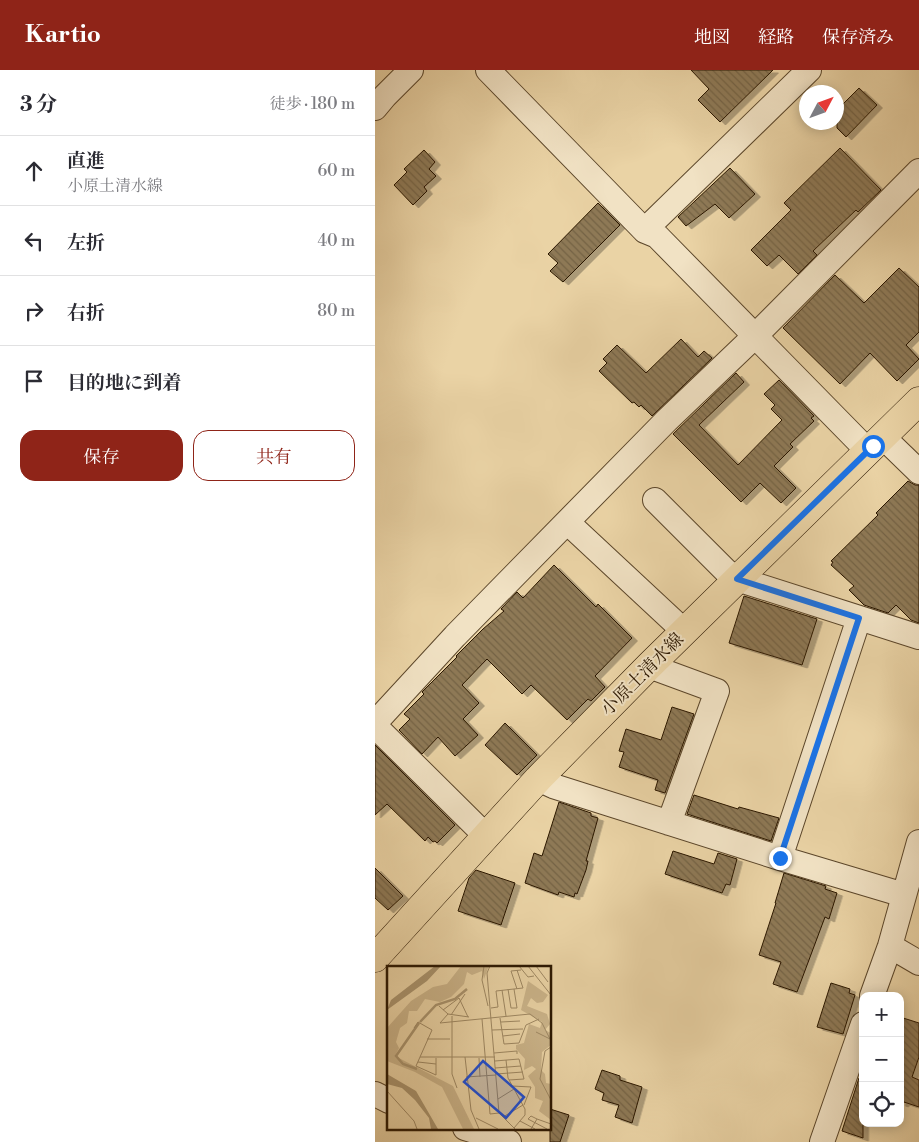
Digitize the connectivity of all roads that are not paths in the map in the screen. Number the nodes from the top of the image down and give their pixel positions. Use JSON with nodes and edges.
{"nodes":[{"id":1,"x":411,"y":70,"type":"edge"},
{"id":2,"x":488,"y":70,"type":"edge"},
{"id":3,"x":809,"y":70,"type":"edge"},
{"id":4,"x":375,"y":108,"type":"edge"},
{"id":5,"x":919,"y":171,"type":"edge"},
{"id":6,"x":645,"y":231,"type":"junction"},
{"id":7,"x":755,"y":336,"type":"junction"},
{"id":8,"x":919,"y":401,"type":"edge"},
{"id":9,"x":875,"y":444,"type":"junction"},
{"id":10,"x":919,"y":472,"type":"edge"},
{"id":11,"x":655,"y":500,"type":"dead end"},
{"id":12,"x":567,"y":522,"type":"junction"},
{"id":13,"x":737,"y":579,"type":"junction"},
{"id":14,"x":859,"y":618,"type":"junction"},
{"id":15,"x":684,"y":631,"type":"junction"},
{"id":16,"x":919,"y":637,"type":"edge"},
{"id":17,"x":649,"y":666,"type":"junction"},
{"id":18,"x":375,"y":725,"type":"edge"},
{"id":19,"x":538,"y":779,"type":"junction"},
{"id":20,"x":669,"y":823,"type":"junction"},
{"id":21,"x":486,"y":836,"type":"junction"},
{"id":22,"x":919,"y":842,"type":"edge"},
{"id":23,"x":780,"y":858,"type":"junction"},
{"id":24,"x":904,"y":895,"type":"junction"},
{"id":25,"x":890,"y":946,"type":"junction"},
{"id":26,"x":375,"y":958,"type":"edge"},
{"id":27,"x":919,"y":963,"type":"edge"},
{"id":28,"x":874,"y":992,"type":"edge"},
{"id":29,"x":859,"y":1036,"type":"edge"},
{"id":30,"x":375,"y":1094,"type":"edge"},
{"id":31,"x":387,"y":1100,"type":"edge"},
{"id":32,"x":471,"y":1130,"type":"edge"},
{"id":33,"x":509,"y":1142,"type":"edge"},
{"id":34,"x":822,"y":1142,"type":"edge"}],
"edges":[{"from":1,"to":4,"type":"street"},
{"from":2,"to":6,"type":"street"},
{"from":3,"to":6,"type":"street"},
{"from":5,"to":7,"type":"street"},
{"from":6,"to":7,"type":"street"},
{"from":7,"to":9,"type":"street"},
{"from":7,"to":12,"type":"street"},
{"from":8,"to":9,"type":"main road","name":"小原土清水線"},
{"from":9,"to":10,"type":"street"},
{"from":9,"to":13,"type":"main road","name":"小原土清水線"},
{"from":11,"to":13,"type":"street"},
{"from":12,"to":15,"type":"street"},
{"from":12,"to":18,"type":"street"},
{"from":13,"to":14,"type":"street"},
{"from":13,"to":15,"type":"main road","name":"小原土清水線"},
{"from":14,"to":16,"type":"street"},
{"from":14,"to":23,"type":"street"},
{"from":15,"to":17,"type":"main road","name":"小原土清水線"},
{"from":17,"to":19,"type":"main road","name":"小原土清水線"},
{"from":17,"to":20,"type":"street"},
{"from":18,"to":21,"type":"street"},
{"from":19,"to":20,"type":"street"},
{"from":19,"to":21,"type":"main road","name":"小原土清水線"},
{"from":20,"to":23,"type":"street"},
{"from":21,"to":26,"type":"main road","name":"小原土清水線"},
{"from":22,"to":24,"type":"street"},
{"from":23,"to":24,"type":"street"},
{"from":24,"to":25,"type":"street"},
{"from":25,"to":27,"type":"street"},
{"from":25,"to":28,"type":"street"},
{"from":29,"to":34,"type":"street"},
{"from":30,"to":31,"type":"street"},
{"from":32,"to":33,"type":"street"}]}
